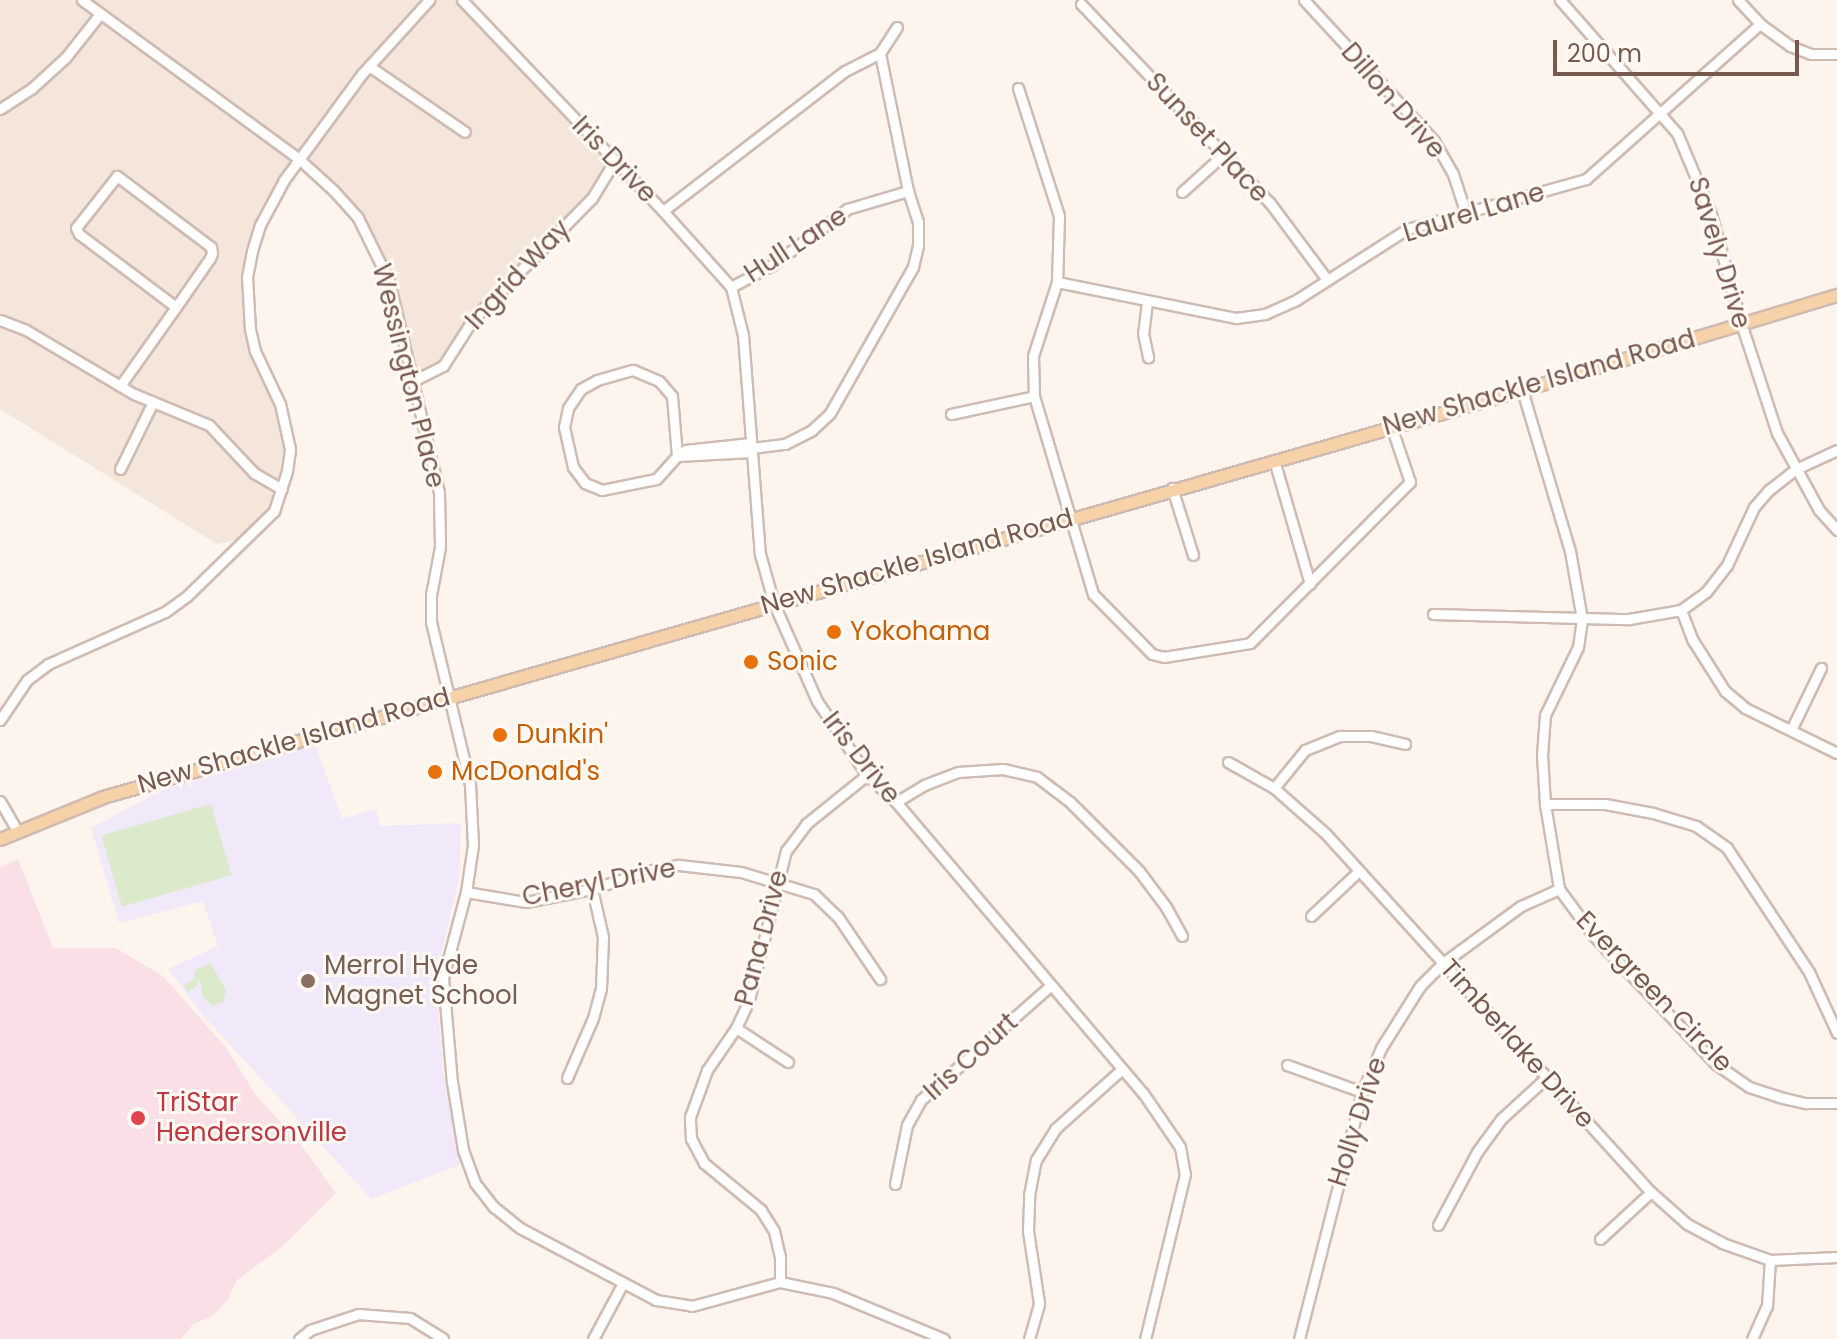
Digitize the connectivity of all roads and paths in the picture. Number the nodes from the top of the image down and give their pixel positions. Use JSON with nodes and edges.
{"nodes":[{"id":1,"x":82,"y":0,"type":"edge"},
{"id":2,"x":429,"y":0,"type":"edge"},
{"id":3,"x":462,"y":0,"type":"edge"},
{"id":4,"x":1304,"y":0,"type":"edge"},
{"id":5,"x":1560,"y":0,"type":"edge"},
{"id":6,"x":1738,"y":0,"type":"edge"},
{"id":7,"x":1081,"y":4,"type":"dead end"},
{"id":8,"x":100,"y":14,"type":"junction"},
{"id":9,"x":1760,"y":24,"type":"junction"},
{"id":10,"x":897,"y":27,"type":"dead end"},
{"id":11,"x":880,"y":53,"type":"junction"},
{"id":12,"x":1837,"y":54,"type":"edge"},
{"id":13,"x":369,"y":66,"type":"junction"},
{"id":14,"x":1018,"y":88,"type":"dead end"},
{"id":15,"x":0,"y":109,"type":"edge"},
{"id":16,"x":1662,"y":112,"type":"junction"},
{"id":17,"x":465,"y":132,"type":"dead end"},
{"id":18,"x":1223,"y":155,"type":"junction"},
{"id":19,"x":299,"y":159,"type":"junction"},
{"id":20,"x":614,"y":162,"type":"junction"},
{"id":21,"x":908,"y":191,"type":"junction"},
{"id":22,"x":1182,"y":192,"type":"dead end"},
{"id":23,"x":663,"y":211,"type":"junction"},
{"id":24,"x":1465,"y":211,"type":"junction"},
{"id":25,"x":1326,"y":278,"type":"junction"},
{"id":26,"x":1057,"y":282,"type":"junction"},
{"id":27,"x":731,"y":287,"type":"junction"},
{"id":28,"x":1837,"y":295,"type":"edge"},
{"id":29,"x":1147,"y":302,"type":"junction"},
{"id":30,"x":176,"y":307,"type":"junction"},
{"id":31,"x":0,"y":320,"type":"edge"},
{"id":32,"x":1741,"y":323,"type":"junction"},
{"id":33,"x":1148,"y":357,"type":"dead end"},
{"id":34,"x":415,"y":380,"type":"junction"},
{"id":35,"x":120,"y":386,"type":"junction"},
{"id":36,"x":1522,"y":390,"type":"junction"},
{"id":37,"x":1034,"y":396,"type":"junction"},
{"id":38,"x":153,"y":402,"type":"junction"},
{"id":39,"x":951,"y":414,"type":"dead end"},
{"id":40,"x":1391,"y":426,"type":"junction"},
{"id":41,"x":751,"y":448,"type":"junction"},
{"id":42,"x":1837,"y":450,"type":"edge"},
{"id":43,"x":677,"y":453,"type":"junction"},
{"id":44,"x":1274,"y":460,"type":"junction"},
{"id":45,"x":120,"y":469,"type":"dead end"},
{"id":46,"x":1796,"y":469,"type":"junction"},
{"id":47,"x":1172,"y":488,"type":"junction"},
{"id":48,"x":282,"y":489,"type":"junction"},
{"id":49,"x":1069,"y":518,"type":"junction"},
{"id":50,"x":1837,"y":530,"type":"edge"},
{"id":51,"x":1193,"y":555,"type":"dead end"},
{"id":52,"x":1310,"y":584,"type":"junction"},
{"id":53,"x":774,"y":604,"type":"junction"},
{"id":54,"x":1681,"y":610,"type":"junction"},
{"id":55,"x":1433,"y":614,"type":"dead end"},
{"id":56,"x":1582,"y":619,"type":"junction"},
{"id":57,"x":1821,"y":668,"type":"dead end"},
{"id":58,"x":450,"y":696,"type":"junction"},
{"id":59,"x":0,"y":720,"type":"edge"},
{"id":60,"x":1791,"y":730,"type":"junction"},
{"id":61,"x":1405,"y":744,"type":"dead end"},
{"id":62,"x":1837,"y":753,"type":"edge"},
{"id":63,"x":1228,"y":762,"type":"dead end"},
{"id":64,"x":867,"y":775,"type":"junction"},
{"id":65,"x":1274,"y":788,"type":"junction"},
{"id":66,"x":0,"y":801,"type":"edge"},
{"id":67,"x":896,"y":802,"type":"junction"},
{"id":68,"x":1545,"y":804,"type":"junction"},
{"id":69,"x":17,"y":830,"type":"junction"},
{"id":70,"x":0,"y":839,"type":"edge"},
{"id":71,"x":1359,"y":871,"type":"junction"},
{"id":72,"x":777,"y":882,"type":"junction"},
{"id":73,"x":592,"y":889,"type":"junction"},
{"id":74,"x":1559,"y":889,"type":"junction"},
{"id":75,"x":466,"y":892,"type":"junction"},
{"id":76,"x":1311,"y":916,"type":"dead end"},
{"id":77,"x":1182,"y":936,"type":"dead end"},
{"id":78,"x":1443,"y":963,"type":"junction"},
{"id":79,"x":880,"y":979,"type":"dead end"},
{"id":80,"x":1050,"y":986,"type":"junction"},
{"id":81,"x":736,"y":1028,"type":"junction"},
{"id":82,"x":1837,"y":1033,"type":"edge"},
{"id":83,"x":788,"y":1062,"type":"dead end"},
{"id":84,"x":1287,"y":1065,"type":"dead end"},
{"id":85,"x":1121,"y":1070,"type":"junction"},
{"id":86,"x":1547,"y":1077,"type":"junction"},
{"id":87,"x":567,"y":1078,"type":"dead end"},
{"id":88,"x":1362,"y":1092,"type":"junction"},
{"id":89,"x":1837,"y":1103,"type":"edge"},
{"id":90,"x":895,"y":1184,"type":"dead end"},
{"id":91,"x":1651,"y":1192,"type":"junction"},
{"id":92,"x":1438,"y":1225,"type":"dead end"},
{"id":93,"x":1600,"y":1239,"type":"dead end"},
{"id":94,"x":1837,"y":1257,"type":"edge"},
{"id":95,"x":1770,"y":1260,"type":"junction"},
{"id":96,"x":780,"y":1282,"type":"junction"},
{"id":97,"x":622,"y":1285,"type":"junction"},
{"id":98,"x":299,"y":1339,"type":"edge"},
{"id":99,"x":443,"y":1339,"type":"edge"},
{"id":100,"x":593,"y":1339,"type":"edge"},
{"id":101,"x":944,"y":1339,"type":"edge"},
{"id":102,"x":1029,"y":1339,"type":"edge"},
{"id":103,"x":1145,"y":1339,"type":"edge"},
{"id":104,"x":1299,"y":1339,"type":"edge"},
{"id":105,"x":1752,"y":1339,"type":"edge"}],
"edges":[{"from":1,"to":8,"type":"street","name":"Wessington Place"},
{"from":2,"to":13,"type":"street"},
{"from":3,"to":20,"type":"street","name":"Iris Drive"},
{"from":4,"to":24,"type":"street","name":"Dillon Drive"},
{"from":5,"to":16,"type":"street","name":"Savely Drive"},
{"from":6,"to":9,"type":"street"},
{"from":7,"to":18,"type":"street","name":"Sunset Place"},
{"from":8,"to":15,"type":"street"},
{"from":8,"to":19,"type":"street","name":"Wessington Place"},
{"from":9,"to":12,"type":"street"},
{"from":9,"to":16,"type":"street","name":"Laurel Lane"},
{"from":10,"to":11,"type":"street"},
{"from":11,"to":21,"type":"street"},
{"from":11,"to":23,"type":"street"},
{"from":13,"to":17,"type":"street"},
{"from":13,"to":19,"type":"street"},
{"from":14,"to":26,"type":"street"},
{"from":16,"to":24,"type":"street","name":"Laurel Lane"},
{"from":16,"to":32,"type":"street","name":"Savely Drive"},
{"from":18,"to":22,"type":"street"},
{"from":18,"to":25,"type":"street","name":"Sunset Place"},
{"from":19,"to":34,"type":"street","name":"Wessington Place"},
{"from":19,"to":48,"type":"street"},
{"from":20,"to":23,"type":"street","name":"Iris Drive"},
{"from":20,"to":34,"type":"street","name":"Ingrid Way"},
{"from":21,"to":27,"type":"street","name":"Hull Lane"},
{"from":21,"to":41,"type":"street"},
{"from":23,"to":27,"type":"street","name":"Iris Drive"},
{"from":24,"to":25,"type":"street","name":"Laurel Lane"},
{"from":25,"to":29,"type":"street","name":"Laurel Lane"},
{"from":26,"to":29,"type":"street","name":"Laurel Lane"},
{"from":26,"to":37,"type":"street"},
{"from":27,"to":41,"type":"street","name":"Iris Drive"},
{"from":28,"to":32,"type":"main road","name":"New Shackle Island Road"},
{"from":29,"to":33,"type":"street"},
{"from":30,"to":30,"type":"street"},
{"from":30,"to":35,"type":"street"},
{"from":31,"to":35,"type":"street"},
{"from":32,"to":36,"type":"main road","name":"New Shackle Island Road"},
{"from":32,"to":46,"type":"street","name":"Savely Drive"},
{"from":34,"to":58,"type":"street","name":"Wessington Place"},
{"from":35,"to":38,"type":"street"},
{"from":36,"to":40,"type":"main road","name":"New Shackle Island Road"},
{"from":36,"to":56,"type":"street","name":"Evergreen Circle"},
{"from":37,"to":39,"type":"street"},
{"from":37,"to":49,"type":"street"},
{"from":38,"to":45,"type":"street"},
{"from":38,"to":48,"type":"street"},
{"from":40,"to":44,"type":"main road","name":"New Shackle Island Road"},
{"from":40,"to":52,"type":"street"},
{"from":41,"to":43,"type":"street"},
{"from":41,"to":53,"type":"street","name":"Iris Drive"},
{"from":42,"to":46,"type":"street"},
{"from":43,"to":43,"type":"street"},
{"from":44,"to":47,"type":"main road","name":"New Shackle Island Road"},
{"from":44,"to":52,"type":"street"},
{"from":46,"to":50,"type":"street","name":"Savely Drive"},
{"from":46,"to":54,"type":"street"},
{"from":47,"to":49,"type":"main road","name":"New Shackle Island Road"},
{"from":47,"to":51,"type":"street"},
{"from":48,"to":59,"type":"street"},
{"from":49,"to":52,"type":"street"},
{"from":49,"to":53,"type":"main road","name":"New Shackle Island Road"},
{"from":53,"to":58,"type":"main road","name":"New Shackle Island Road"},
{"from":53,"to":64,"type":"street","name":"Iris Drive"},
{"from":54,"to":56,"type":"street"},
{"from":54,"to":60,"type":"street"},
{"from":55,"to":56,"type":"street"},
{"from":56,"to":68,"type":"street","name":"Evergreen Circle"},
{"from":57,"to":60,"type":"street"},
{"from":58,"to":69,"type":"main road","name":"New Shackle Island Road"},
{"from":58,"to":75,"type":"street","name":"Wessington Place"},
{"from":60,"to":62,"type":"street"},
{"from":61,"to":65,"type":"street"},
{"from":63,"to":65,"type":"street","name":"Timberlake Drive"},
{"from":64,"to":67,"type":"street","name":"Iris Drive"},
{"from":64,"to":72,"type":"street","name":"Pana Drive"},
{"from":65,"to":71,"type":"street","name":"Timberlake Drive"},
{"from":66,"to":69,"type":"street"},
{"from":67,"to":77,"type":"street"},
{"from":67,"to":80,"type":"street","name":"Iris Drive"},
{"from":68,"to":74,"type":"street","name":"Evergreen Circle"},
{"from":68,"to":82,"type":"street"},
{"from":69,"to":70,"type":"main road","name":"New Shackle Island Road"},
{"from":71,"to":76,"type":"street"},
{"from":71,"to":78,"type":"street","name":"Timberlake Drive"},
{"from":72,"to":73,"type":"street","name":"Cheryl Drive"},
{"from":72,"to":79,"type":"street","name":"Cheryl Drive"},
{"from":72,"to":81,"type":"street","name":"Pana Drive"},
{"from":73,"to":75,"type":"street","name":"Cheryl Drive"},
{"from":73,"to":87,"type":"street"},
{"from":74,"to":78,"type":"street","name":"Holly Drive"},
{"from":74,"to":89,"type":"street","name":"Evergreen Circle"},
{"from":75,"to":97,"type":"street","name":"Wessington Place"},
{"from":78,"to":86,"type":"street","name":"Timberlake Drive"},
{"from":78,"to":88,"type":"street","name":"Holly Drive"},
{"from":80,"to":85,"type":"street","name":"Iris Drive"},
{"from":80,"to":90,"type":"street","name":"Iris Court"},
{"from":81,"to":83,"type":"street"},
{"from":81,"to":96,"type":"street","name":"Pana Drive"},
{"from":84,"to":88,"type":"street"},
{"from":85,"to":102,"type":"street"},
{"from":85,"to":103,"type":"street","name":"Iris Drive"},
{"from":86,"to":91,"type":"street","name":"Timberlake Drive"},
{"from":86,"to":92,"type":"street"},
{"from":88,"to":104,"type":"street","name":"Holly Drive"},
{"from":91,"to":93,"type":"street"},
{"from":91,"to":95,"type":"street","name":"Timberlake Drive"},
{"from":94,"to":95,"type":"street","name":"Timberlake Drive"},
{"from":95,"to":105,"type":"street"},
{"from":96,"to":97,"type":"street","name":"Wessington Place"},
{"from":96,"to":101,"type":"street"},
{"from":97,"to":100,"type":"street"},
{"from":98,"to":99,"type":"street"}]}
